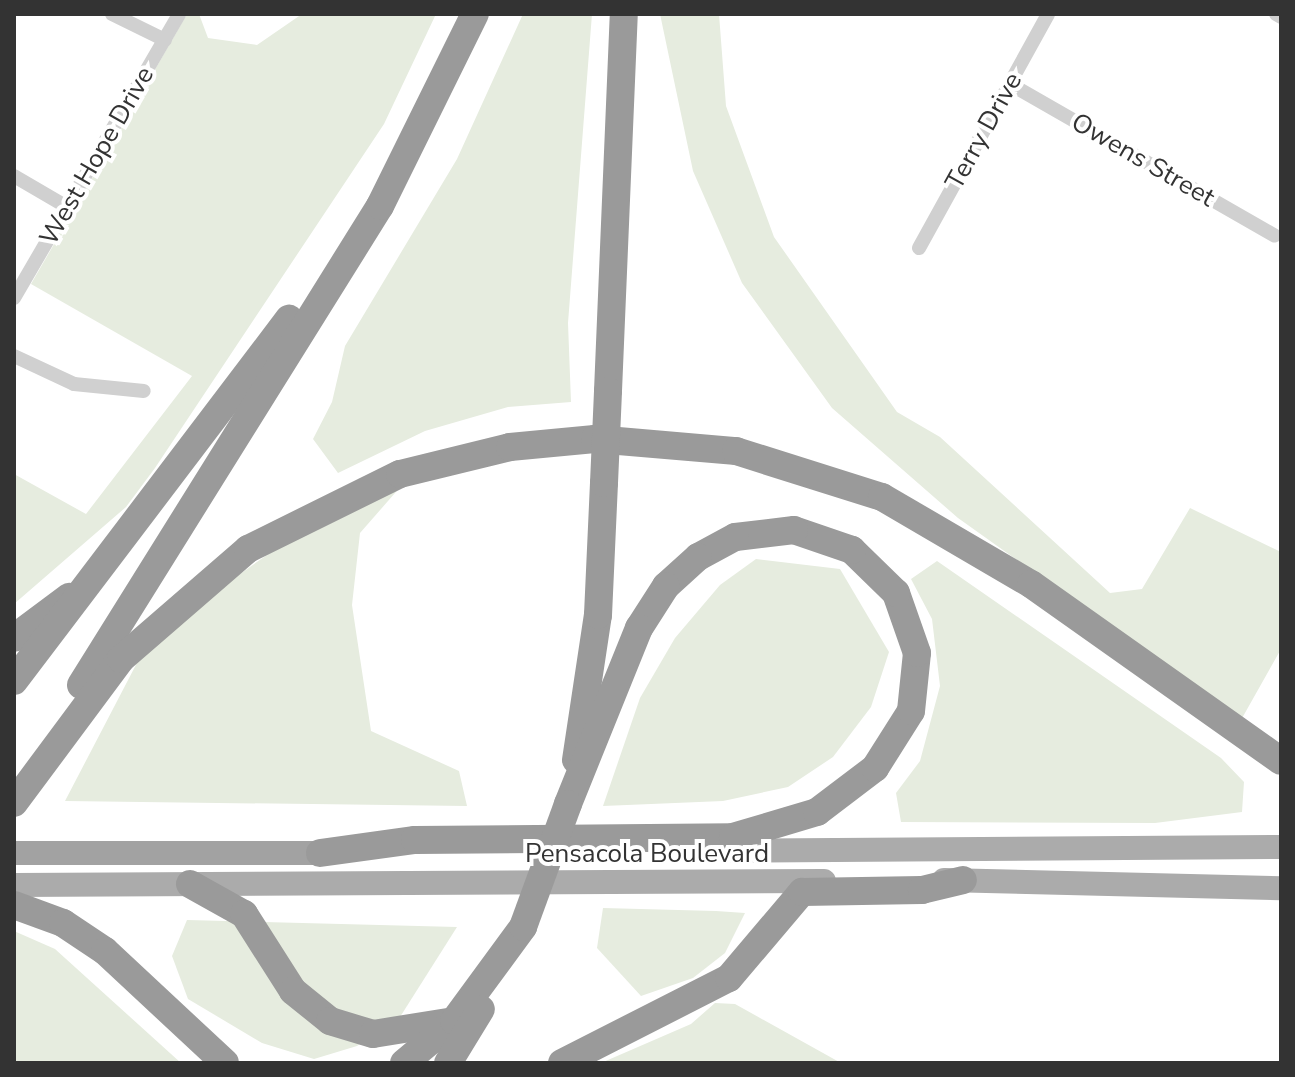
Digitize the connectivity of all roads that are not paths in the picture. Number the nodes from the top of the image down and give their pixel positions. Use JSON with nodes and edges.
{"nodes":[{"id":1,"x":112,"y":14,"type":"edge"},
{"id":2,"x":179,"y":14,"type":"edge"},
{"id":3,"x":475,"y":14,"type":"edge"},
{"id":4,"x":624,"y":14,"type":"edge"},
{"id":5,"x":1048,"y":14,"type":"edge"},
{"id":6,"x":165,"y":40,"type":"junction"},
{"id":7,"x":1010,"y":84,"type":"junction"},
{"id":8,"x":14,"y":176,"type":"edge"},
{"id":9,"x":380,"y":206,"type":"junction"},
{"id":10,"x":67,"y":207,"type":"junction"},
{"id":11,"x":1275,"y":236,"type":"dead end"},
{"id":12,"x":919,"y":248,"type":"dead end"},
{"id":13,"x":14,"y":298,"type":"edge"},
{"id":14,"x":14,"y":356,"type":"edge"},
{"id":15,"x":144,"y":391,"type":"dead end"},
{"id":16,"x":102,"y":572,"type":"junction"},
{"id":17,"x":14,"y":638,"type":"edge"},
{"id":18,"x":14,"y":681,"type":"edge"},
{"id":19,"x":1281,"y":761,"type":"edge"},
{"id":20,"x":14,"y":801,"type":"edge"},
{"id":21,"x":568,"y":804,"type":"junction"},
{"id":22,"x":1281,"y":847,"type":"edge"},
{"id":23,"x":14,"y":853,"type":"edge"},
{"id":24,"x":320,"y":853,"type":"junction"},
{"id":25,"x":963,"y":880,"type":"junction"},
{"id":26,"x":190,"y":884,"type":"junction"},
{"id":27,"x":14,"y":885,"type":"edge"},
{"id":28,"x":1281,"y":888,"type":"edge"},
{"id":29,"x":14,"y":905,"type":"edge"},
{"id":30,"x":523,"y":927,"type":"junction"},
{"id":31,"x":454,"y":1021,"type":"junction"},
{"id":32,"x":225,"y":1063,"type":"edge"},
{"id":33,"x":404,"y":1063,"type":"edge"},
{"id":34,"x":448,"y":1063,"type":"edge"},
{"id":35,"x":562,"y":1063,"type":"edge"}],
"edges":[{"from":1,"to":6,"type":"street"},
{"from":2,"to":6,"type":"street","name":"West Hope Drive"},
{"from":3,"to":9,"type":"highway"},
{"from":4,"to":21,"type":"highway","bridge":true},
{"from":5,"to":7,"type":"street","name":"Terry Drive"},
{"from":6,"to":10,"type":"street","name":"West Hope Drive"},
{"from":7,"to":11,"type":"street","name":"Owens Street"},
{"from":7,"to":12,"type":"street","name":"Terry Drive"},
{"from":8,"to":10,"type":"street"},
{"from":9,"to":16,"type":"highway"},
{"from":9,"to":20,"type":"highway"},
{"from":10,"to":13,"type":"street","name":"West Hope Drive"},
{"from":14,"to":15,"type":"street"},
{"from":16,"to":17,"type":"highway"},
{"from":16,"to":18,"type":"highway"},
{"from":19,"to":20,"type":"highway"},
{"from":21,"to":24,"type":"highway"},
{"from":21,"to":30,"type":"highway","bridge":true},
{"from":22,"to":24,"type":"main road","name":"Pensacola Boulevard"},
{"from":23,"to":24,"type":"highway","name":"Pensacola Boulevard"},
{"from":25,"to":26,"type":"main road","name":"Pensacola Boulevard"},
{"from":25,"to":28,"type":"main road","name":"Pensacola Boulevard"},
{"from":25,"to":35,"type":"highway"},
{"from":26,"to":27,"type":"main road","name":"Pensacola Boulevard"},
{"from":26,"to":31,"type":"highway"},
{"from":29,"to":32,"type":"highway"},
{"from":30,"to":31,"type":"highway"},
{"from":30,"to":34,"type":"highway"},
{"from":31,"to":33,"type":"highway"}]}
